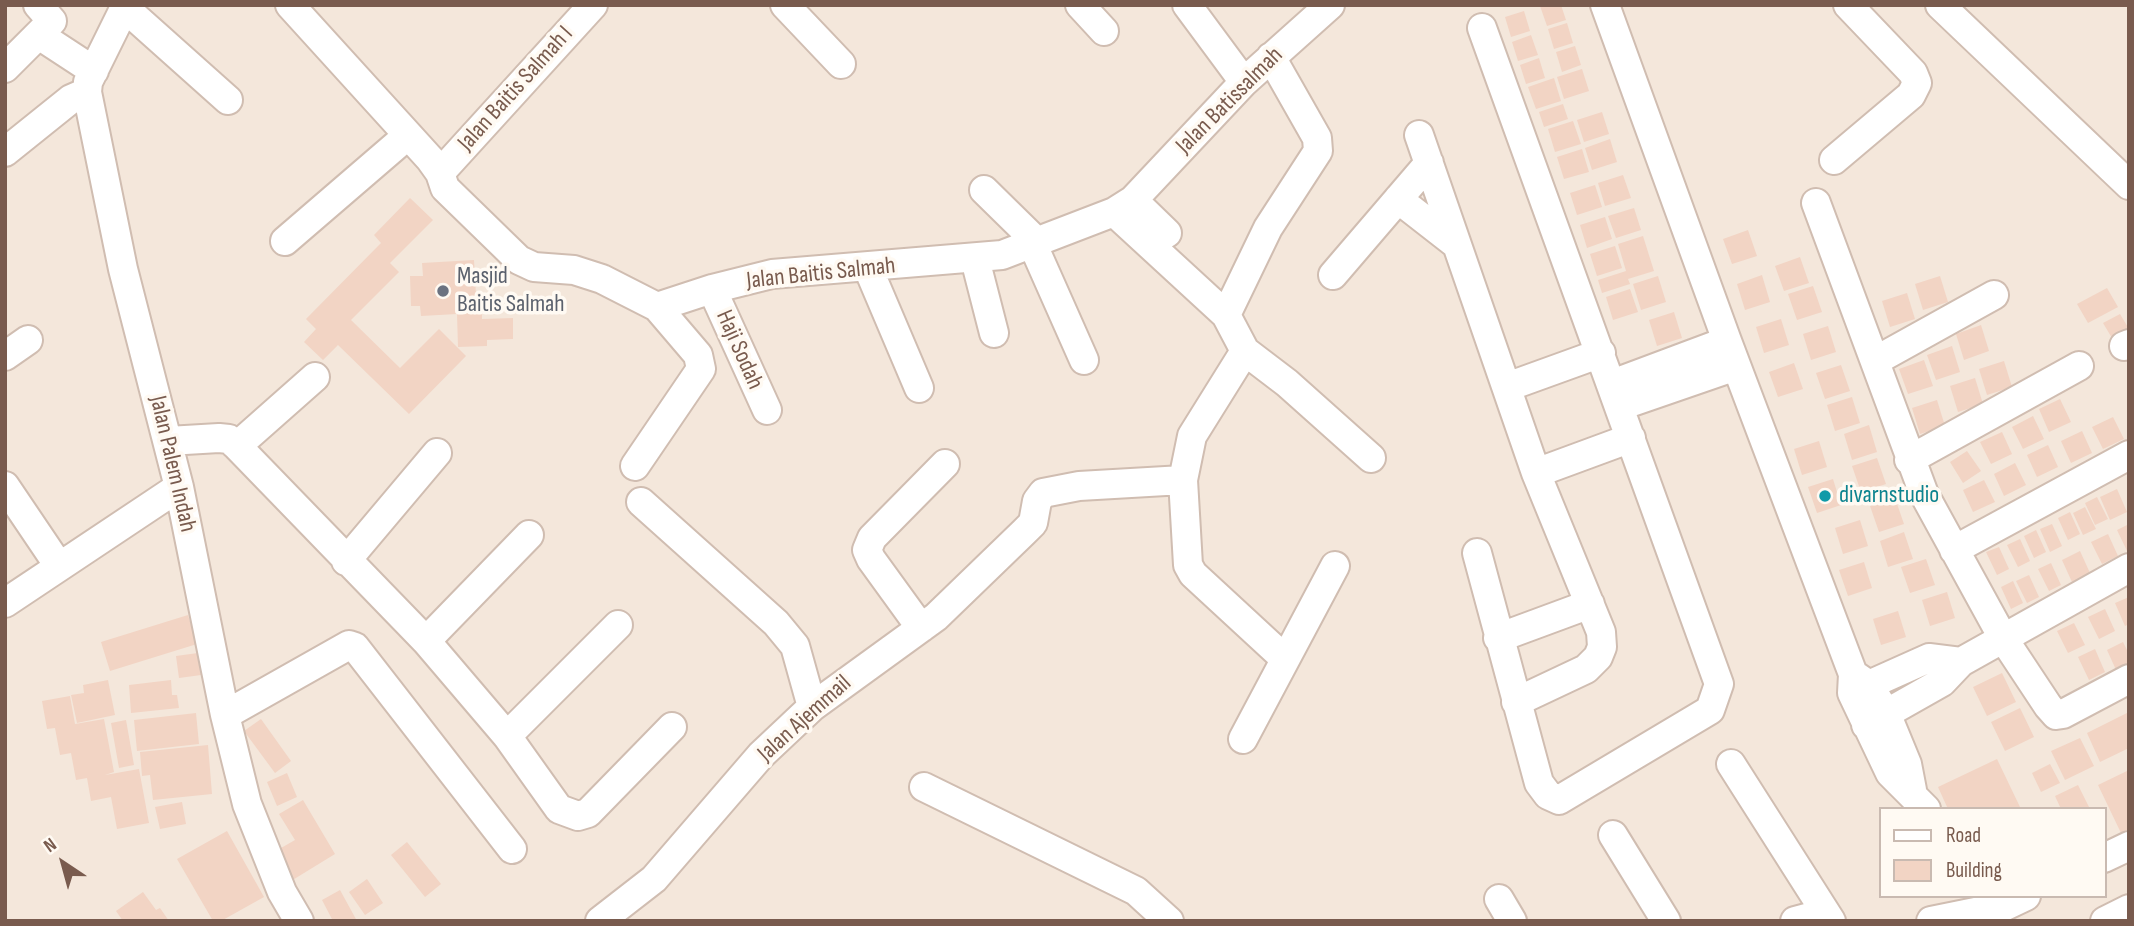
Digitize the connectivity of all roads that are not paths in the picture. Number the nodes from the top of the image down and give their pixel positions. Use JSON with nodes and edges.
{"nodes":[{"id":1,"x":290,"y":5,"type":"edge"},
{"id":2,"x":593,"y":5,"type":"edge"},
{"id":3,"x":785,"y":5,"type":"edge"},
{"id":4,"x":1080,"y":5,"type":"edge"},
{"id":5,"x":1187,"y":5,"type":"edge"},
{"id":6,"x":1330,"y":5,"type":"edge"},
{"id":7,"x":1605,"y":5,"type":"edge"},
{"id":8,"x":1848,"y":5,"type":"edge"},
{"id":9,"x":1940,"y":5,"type":"edge"},
{"id":10,"x":125,"y":6,"type":"edge"},
{"id":11,"x":42,"y":22,"type":"edge"},
{"id":12,"x":1482,"y":28,"type":"dead end"},
{"id":13,"x":1104,"y":31,"type":"dead end"},
{"id":14,"x":1271,"y":57,"type":"junction"},
{"id":15,"x":841,"y":64,"type":"dead end"},
{"id":16,"x":5,"y":68,"type":"edge"},
{"id":17,"x":94,"y":73,"type":"junction"},
{"id":18,"x":1244,"y":82,"type":"junction"},
{"id":19,"x":228,"y":100,"type":"dead end"},
{"id":20,"x":1419,"y":135,"type":"dead end"},
{"id":21,"x":407,"y":136,"type":"junction"},
{"id":22,"x":5,"y":152,"type":"edge"},
{"id":23,"x":1834,"y":160,"type":"dead end"},
{"id":24,"x":1429,"y":163,"type":"junction"},
{"id":25,"x":440,"y":173,"type":"junction"},
{"id":26,"x":2129,"y":185,"type":"edge"},
{"id":27,"x":984,"y":190,"type":"dead end"},
{"id":28,"x":1398,"y":199,"type":"junction"},
{"id":29,"x":1815,"y":203,"type":"dead end"},
{"id":30,"x":1124,"y":206,"type":"junction"},
{"id":31,"x":1167,"y":233,"type":"dead end"},
{"id":32,"x":285,"y":241,"type":"dead end"},
{"id":33,"x":1035,"y":244,"type":"junction"},
{"id":34,"x":1457,"y":245,"type":"junction"},
{"id":35,"x":975,"y":259,"type":"junction"},
{"id":36,"x":868,"y":268,"type":"junction"},
{"id":37,"x":1333,"y":275,"type":"dead end"},
{"id":38,"x":712,"y":289,"type":"junction"},
{"id":39,"x":1994,"y":295,"type":"dead end"},
{"id":40,"x":657,"y":307,"type":"junction"},
{"id":41,"x":1226,"y":315,"type":"junction"},
{"id":42,"x":994,"y":333,"type":"dead end"},
{"id":43,"x":28,"y":340,"type":"dead end"},
{"id":44,"x":1245,"y":351,"type":"junction"},
{"id":45,"x":1601,"y":353,"type":"junction"},
{"id":46,"x":1731,"y":354,"type":"junction"},
{"id":47,"x":5,"y":356,"type":"edge"},
{"id":48,"x":1084,"y":360,"type":"dead end"},
{"id":49,"x":1875,"y":361,"type":"junction"},
{"id":50,"x":2079,"y":366,"type":"dead end"},
{"id":51,"x":315,"y":377,"type":"dead end"},
{"id":52,"x":1507,"y":387,"type":"junction"},
{"id":53,"x":919,"y":388,"type":"dead end"},
{"id":54,"x":1616,"y":395,"type":"junction"},
{"id":55,"x":767,"y":410,"type":"dead end"},
{"id":56,"x":1631,"y":438,"type":"junction"},
{"id":57,"x":168,"y":441,"type":"junction"},
{"id":58,"x":237,"y":446,"type":"junction"},
{"id":59,"x":437,"y":453,"type":"dead end"},
{"id":60,"x":2129,"y":454,"type":"edge"},
{"id":61,"x":1371,"y":458,"type":"dead end"},
{"id":62,"x":1909,"y":460,"type":"junction"},
{"id":63,"x":945,"y":464,"type":"dead end"},
{"id":64,"x":635,"y":466,"type":"dead end"},
{"id":65,"x":1536,"y":473,"type":"junction"},
{"id":66,"x":1183,"y":480,"type":"junction"},
{"id":67,"x":5,"y":486,"type":"edge"},
{"id":68,"x":179,"y":487,"type":"junction"},
{"id":69,"x":641,"y":502,"type":"dead end"},
{"id":70,"x":529,"y":535,"type":"dead end"},
{"id":71,"x":1954,"y":550,"type":"junction"},
{"id":72,"x":1476,"y":554,"type":"dead end"},
{"id":73,"x":346,"y":561,"type":"junction"},
{"id":74,"x":59,"y":566,"type":"junction"},
{"id":75,"x":1335,"y":566,"type":"dead end"},
{"id":76,"x":2129,"y":568,"type":"edge"},
{"id":77,"x":5,"y":603,"type":"edge"},
{"id":78,"x":1590,"y":604,"type":"junction"},
{"id":79,"x":618,"y":625,"type":"dead end"},
{"id":80,"x":921,"y":628,"type":"junction"},
{"id":81,"x":1498,"y":638,"type":"junction"},
{"id":82,"x":2003,"y":638,"type":"junction"},
{"id":83,"x":426,"y":641,"type":"junction"},
{"id":84,"x":1284,"y":658,"type":"junction"},
{"id":85,"x":1961,"y":662,"type":"junction"},
{"id":86,"x":2129,"y":679,"type":"edge"},
{"id":87,"x":1858,"y":684,"type":"junction"},
{"id":88,"x":1517,"y":702,"type":"junction"},
{"id":89,"x":812,"y":707,"type":"junction"},
{"id":90,"x":225,"y":715,"type":"junction"},
{"id":91,"x":1876,"y":719,"type":"junction"},
{"id":92,"x":672,"y":727,"type":"dead end"},
{"id":93,"x":507,"y":736,"type":"junction"},
{"id":94,"x":1243,"y":739,"type":"dead end"},
{"id":95,"x":1731,"y":764,"type":"dead end"},
{"id":96,"x":925,"y":787,"type":"dead end"},
{"id":97,"x":1919,"y":800,"type":"edge"},
{"id":98,"x":1613,"y":835,"type":"dead end"},
{"id":99,"x":2129,"y":846,"type":"edge"},
{"id":100,"x":512,"y":849,"type":"dead end"},
{"id":101,"x":2106,"y":857,"type":"edge"},
{"id":102,"x":1999,"y":908,"type":"edge"},
{"id":103,"x":2129,"y":909,"type":"edge"},
{"id":104,"x":1828,"y":917,"type":"edge"},
{"id":105,"x":299,"y":921,"type":"edge"},
{"id":106,"x":600,"y":921,"type":"edge"},
{"id":107,"x":1169,"y":921,"type":"edge"},
{"id":108,"x":1666,"y":921,"type":"edge"},
{"id":109,"x":1795,"y":921,"type":"edge"},
{"id":110,"x":1931,"y":921,"type":"edge"},
{"id":111,"x":2105,"y":921,"type":"edge"}],
"edges":[{"from":1,"to":21,"type":"street"},
{"from":2,"to":25,"type":"street","name":"Jalan Baitis Salmah I"},
{"from":3,"to":15,"type":"street"},
{"from":4,"to":13,"type":"street"},
{"from":5,"to":18,"type":"street"},
{"from":6,"to":14,"type":"street","name":"Jalan Batissalmah"},
{"from":7,"to":46,"type":"street"},
{"from":8,"to":23,"type":"street"},
{"from":9,"to":26,"type":"street"},
{"from":10,"to":17,"type":"street"},
{"from":10,"to":19,"type":"street"},
{"from":11,"to":16,"type":"street"},
{"from":11,"to":17,"type":"street"},
{"from":12,"to":45,"type":"street"},
{"from":14,"to":18,"type":"street","name":"Jalan Batissalmah"},
{"from":14,"to":41,"type":"street"},
{"from":17,"to":22,"type":"street"},
{"from":17,"to":57,"type":"street","name":"Jalan Palem Indah"},
{"from":18,"to":30,"type":"street","name":"Jalan Batissalmah"},
{"from":20,"to":24,"type":"street"},
{"from":21,"to":25,"type":"street"},
{"from":21,"to":32,"type":"street"},
{"from":24,"to":28,"type":"street"},
{"from":24,"to":34,"type":"street"},
{"from":25,"to":40,"type":"street"},
{"from":27,"to":33,"type":"street"},
{"from":28,"to":34,"type":"street"},
{"from":28,"to":37,"type":"street"},
{"from":29,"to":49,"type":"street"},
{"from":30,"to":31,"type":"street"},
{"from":30,"to":33,"type":"street","name":"Jalan Baitis Salmah"},
{"from":30,"to":41,"type":"street"},
{"from":33,"to":35,"type":"street","name":"Jalan Baitis Salmah"},
{"from":33,"to":48,"type":"street"},
{"from":34,"to":52,"type":"street"},
{"from":35,"to":36,"type":"street","name":"Jalan Baitis Salmah"},
{"from":35,"to":42,"type":"street"},
{"from":36,"to":38,"type":"street","name":"Jalan Baitis Salmah"},
{"from":36,"to":53,"type":"street"},
{"from":38,"to":40,"type":"street","name":"Jalan Baitis Salmah"},
{"from":38,"to":55,"type":"street","name":"Haji Sodah"},
{"from":39,"to":49,"type":"street"},
{"from":40,"to":64,"type":"street"},
{"from":41,"to":44,"type":"street"},
{"from":43,"to":47,"type":"street"},
{"from":44,"to":61,"type":"street"},
{"from":44,"to":66,"type":"street"},
{"from":45,"to":52,"type":"street"},
{"from":45,"to":54,"type":"street"},
{"from":46,"to":54,"type":"street"},
{"from":46,"to":87,"type":"street"},
{"from":49,"to":62,"type":"street"},
{"from":50,"to":62,"type":"street"},
{"from":51,"to":58,"type":"street"},
{"from":52,"to":65,"type":"street"},
{"from":54,"to":56,"type":"street"},
{"from":56,"to":65,"type":"street"},
{"from":56,"to":88,"type":"street"},
{"from":57,"to":58,"type":"street"},
{"from":57,"to":68,"type":"street","name":"Jalan Palem Indah"},
{"from":58,"to":73,"type":"street"},
{"from":59,"to":73,"type":"street"},
{"from":60,"to":71,"type":"street"},
{"from":62,"to":71,"type":"street"},
{"from":63,"to":80,"type":"street"},
{"from":65,"to":78,"type":"street"},
{"from":66,"to":80,"type":"street","name":"Jalan Ajemmail"},
{"from":66,"to":84,"type":"street"},
{"from":67,"to":74,"type":"street"},
{"from":68,"to":74,"type":"street"},
{"from":68,"to":90,"type":"street","name":"Jalan Palem Indah"},
{"from":69,"to":89,"type":"street"},
{"from":70,"to":83,"type":"street"},
{"from":71,"to":82,"type":"street"},
{"from":72,"to":81,"type":"street"},
{"from":73,"to":83,"type":"street"},
{"from":74,"to":77,"type":"street"},
{"from":75,"to":84,"type":"street"},
{"from":76,"to":82,"type":"street"},
{"from":78,"to":81,"type":"street"},
{"from":78,"to":88,"type":"street"},
{"from":79,"to":93,"type":"street"},
{"from":80,"to":89,"type":"street","name":"Jalan Ajemmail"},
{"from":81,"to":88,"type":"street"},
{"from":82,"to":85,"type":"street"},
{"from":82,"to":86,"type":"street"},
{"from":83,"to":93,"type":"street"},
{"from":84,"to":94,"type":"street"},
{"from":85,"to":87,"type":"street"},
{"from":85,"to":91,"type":"street"},
{"from":87,"to":91,"type":"street"},
{"from":89,"to":106,"type":"street","name":"Jalan Ajemmail"},
{"from":90,"to":100,"type":"street"},
{"from":90,"to":105,"type":"street","name":"Jalan Palem Indah"},
{"from":91,"to":97,"type":"street"},
{"from":92,"to":93,"type":"street"},
{"from":95,"to":104,"type":"street"},
{"from":96,"to":107,"type":"street"},
{"from":98,"to":108,"type":"street"},
{"from":99,"to":101,"type":"street"},
{"from":102,"to":110,"type":"street"},
{"from":103,"to":111,"type":"street"},
{"from":104,"to":109,"type":"street"}]}
